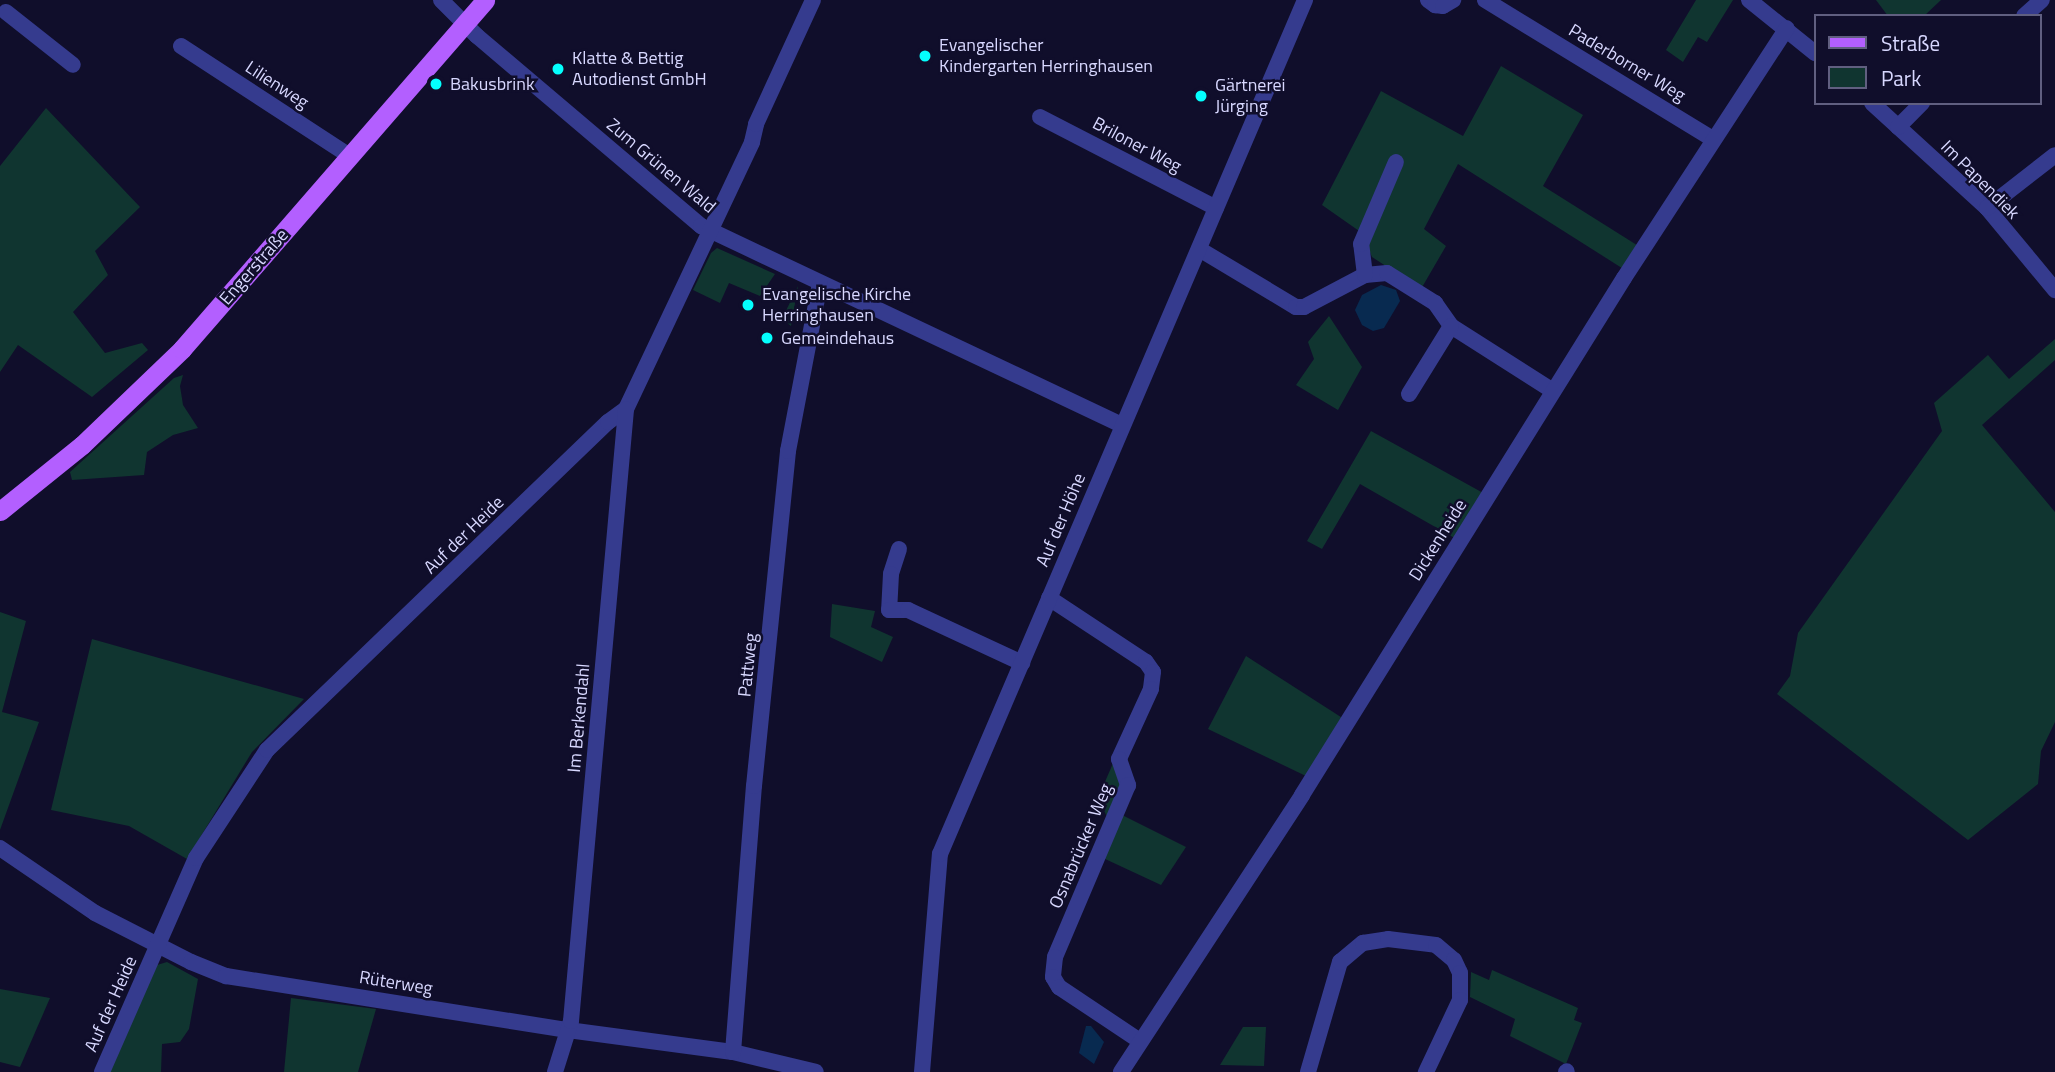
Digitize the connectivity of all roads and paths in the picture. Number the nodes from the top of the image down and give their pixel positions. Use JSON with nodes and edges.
{"nodes":[{"id":1,"x":441,"y":0,"type":"edge"},
{"id":2,"x":485,"y":0,"type":"edge"},
{"id":3,"x":813,"y":0,"type":"edge"},
{"id":4,"x":1305,"y":0,"type":"edge"},
{"id":5,"x":1428,"y":0,"type":"edge"},
{"id":6,"x":1453,"y":0,"type":"edge"},
{"id":7,"x":1485,"y":0,"type":"edge"},
{"id":8,"x":1749,"y":0,"type":"edge"},
{"id":9,"x":2042,"y":0,"type":"edge"},
{"id":10,"x":7,"y":10,"type":"edge"},
{"id":11,"x":2026,"y":14,"type":"edge"},
{"id":12,"x":464,"y":25,"type":"junction"},
{"id":13,"x":1787,"y":28,"type":"junction"},
{"id":14,"x":181,"y":46,"type":"dead end"},
{"id":15,"x":1814,"y":52,"type":"edge"},
{"id":16,"x":73,"y":65,"type":"dead end"},
{"id":17,"x":1874,"y":105,"type":"edge"},
{"id":18,"x":1920,"y":105,"type":"edge"},
{"id":19,"x":1040,"y":117,"type":"dead end"},
{"id":20,"x":1898,"y":127,"type":"junction"},
{"id":21,"x":1713,"y":139,"type":"junction"},
{"id":22,"x":2055,"y":155,"type":"edge"},
{"id":23,"x":351,"y":157,"type":"junction"},
{"id":24,"x":1395,"y":162,"type":"dead end"},
{"id":25,"x":1216,"y":208,"type":"junction"},
{"id":26,"x":1987,"y":208,"type":"junction"},
{"id":27,"x":710,"y":232,"type":"junction"},
{"id":28,"x":1199,"y":248,"type":"junction"},
{"id":29,"x":1365,"y":275,"type":"junction"},
{"id":30,"x":820,"y":284,"type":"junction"},
{"id":31,"x":2055,"y":290,"type":"edge"},
{"id":32,"x":1451,"y":326,"type":"junction"},
{"id":33,"x":1553,"y":391,"type":"junction"},
{"id":34,"x":1409,"y":394,"type":"dead end"},
{"id":35,"x":626,"y":409,"type":"junction"},
{"id":36,"x":1122,"y":425,"type":"junction"},
{"id":37,"x":0,"y":511,"type":"edge"},
{"id":38,"x":899,"y":550,"type":"dead end"},
{"id":39,"x":1049,"y":598,"type":"junction"},
{"id":40,"x":1022,"y":663,"type":"junction"},
{"id":41,"x":0,"y":848,"type":"edge"},
{"id":42,"x":157,"y":945,"type":"junction"},
{"id":43,"x":568,"y":1030,"type":"junction"},
{"id":44,"x":1140,"y":1041,"type":"junction"},
{"id":45,"x":733,"y":1052,"type":"junction"},
{"id":46,"x":102,"y":1072,"type":"edge"},
{"id":47,"x":555,"y":1072,"type":"edge"},
{"id":48,"x":816,"y":1072,"type":"edge"},
{"id":49,"x":922,"y":1072,"type":"edge"},
{"id":50,"x":1121,"y":1072,"type":"edge"},
{"id":51,"x":1308,"y":1072,"type":"edge"},
{"id":52,"x":1426,"y":1072,"type":"edge"}],
"edges":[{"from":1,"to":12,"type":"street","name":"Zum Grünen Wald"},
{"from":2,"to":12,"type":"main road","name":"Engerstraße"},
{"from":3,"to":27,"type":"street","name":"Auf der Heide"},
{"from":4,"to":25,"type":"street","name":"Auf der Höhe"},
{"from":5,"to":6,"type":"street"},
{"from":7,"to":21,"type":"street","name":"Paderborner Weg"},
{"from":8,"to":13,"type":"street"},
{"from":9,"to":11,"type":"street"},
{"from":10,"to":16,"type":"street"},
{"from":12,"to":23,"type":"main road","name":"Engerstraße"},
{"from":12,"to":27,"type":"street","name":"Zum Grünen Wald"},
{"from":13,"to":15,"type":"street"},
{"from":13,"to":21,"type":"street","name":"Dickenheide"},
{"from":14,"to":23,"type":"street","name":"Lilienweg"},
{"from":17,"to":20,"type":"street","name":"Im Papendiek"},
{"from":18,"to":20,"type":"street"},
{"from":19,"to":25,"type":"street","name":"Briloner Weg"},
{"from":20,"to":26,"type":"street","name":"Im Papendiek"},
{"from":21,"to":33,"type":"street","name":"Dickenheide"},
{"from":22,"to":26,"type":"street"},
{"from":23,"to":37,"type":"main road","name":"Engerstraße"},
{"from":24,"to":29,"type":"street"},
{"from":25,"to":28,"type":"street","name":"Auf der Höhe"},
{"from":26,"to":31,"type":"street","name":"Im Papendiek"},
{"from":27,"to":30,"type":"street","name":"Zum Grünen Wald"},
{"from":27,"to":35,"type":"street","name":"Auf der Heide"},
{"from":28,"to":29,"type":"street"},
{"from":28,"to":36,"type":"street","name":"Auf der Höhe"},
{"from":29,"to":32,"type":"street"},
{"from":30,"to":36,"type":"street","name":"Zum Grünen Wald"},
{"from":30,"to":45,"type":"street","name":"Pattweg"},
{"from":32,"to":33,"type":"street"},
{"from":32,"to":34,"type":"street"},
{"from":33,"to":44,"type":"street","name":"Dickenheide"},
{"from":35,"to":42,"type":"street","name":"Auf der Heide"},
{"from":35,"to":43,"type":"street","name":"Im Berkendahl"},
{"from":36,"to":39,"type":"street","name":"Auf der Höhe"},
{"from":38,"to":40,"type":"street"},
{"from":39,"to":40,"type":"street","name":"Auf der Höhe"},
{"from":39,"to":44,"type":"street","name":"Osnabrücker Weg"},
{"from":40,"to":49,"type":"street","name":"Auf der Höhe"},
{"from":41,"to":42,"type":"street","name":"Rüterweg"},
{"from":42,"to":43,"type":"street","name":"Rüterweg"},
{"from":42,"to":46,"type":"street","name":"Auf der Heide"},
{"from":43,"to":45,"type":"street","name":"Rüterweg"},
{"from":43,"to":47,"type":"street","name":"Im Berkendahl"},
{"from":44,"to":50,"type":"street","name":"Dickenheide"},
{"from":45,"to":48,"type":"street","name":"Rüterweg"},
{"from":51,"to":52,"type":"street"}]}
